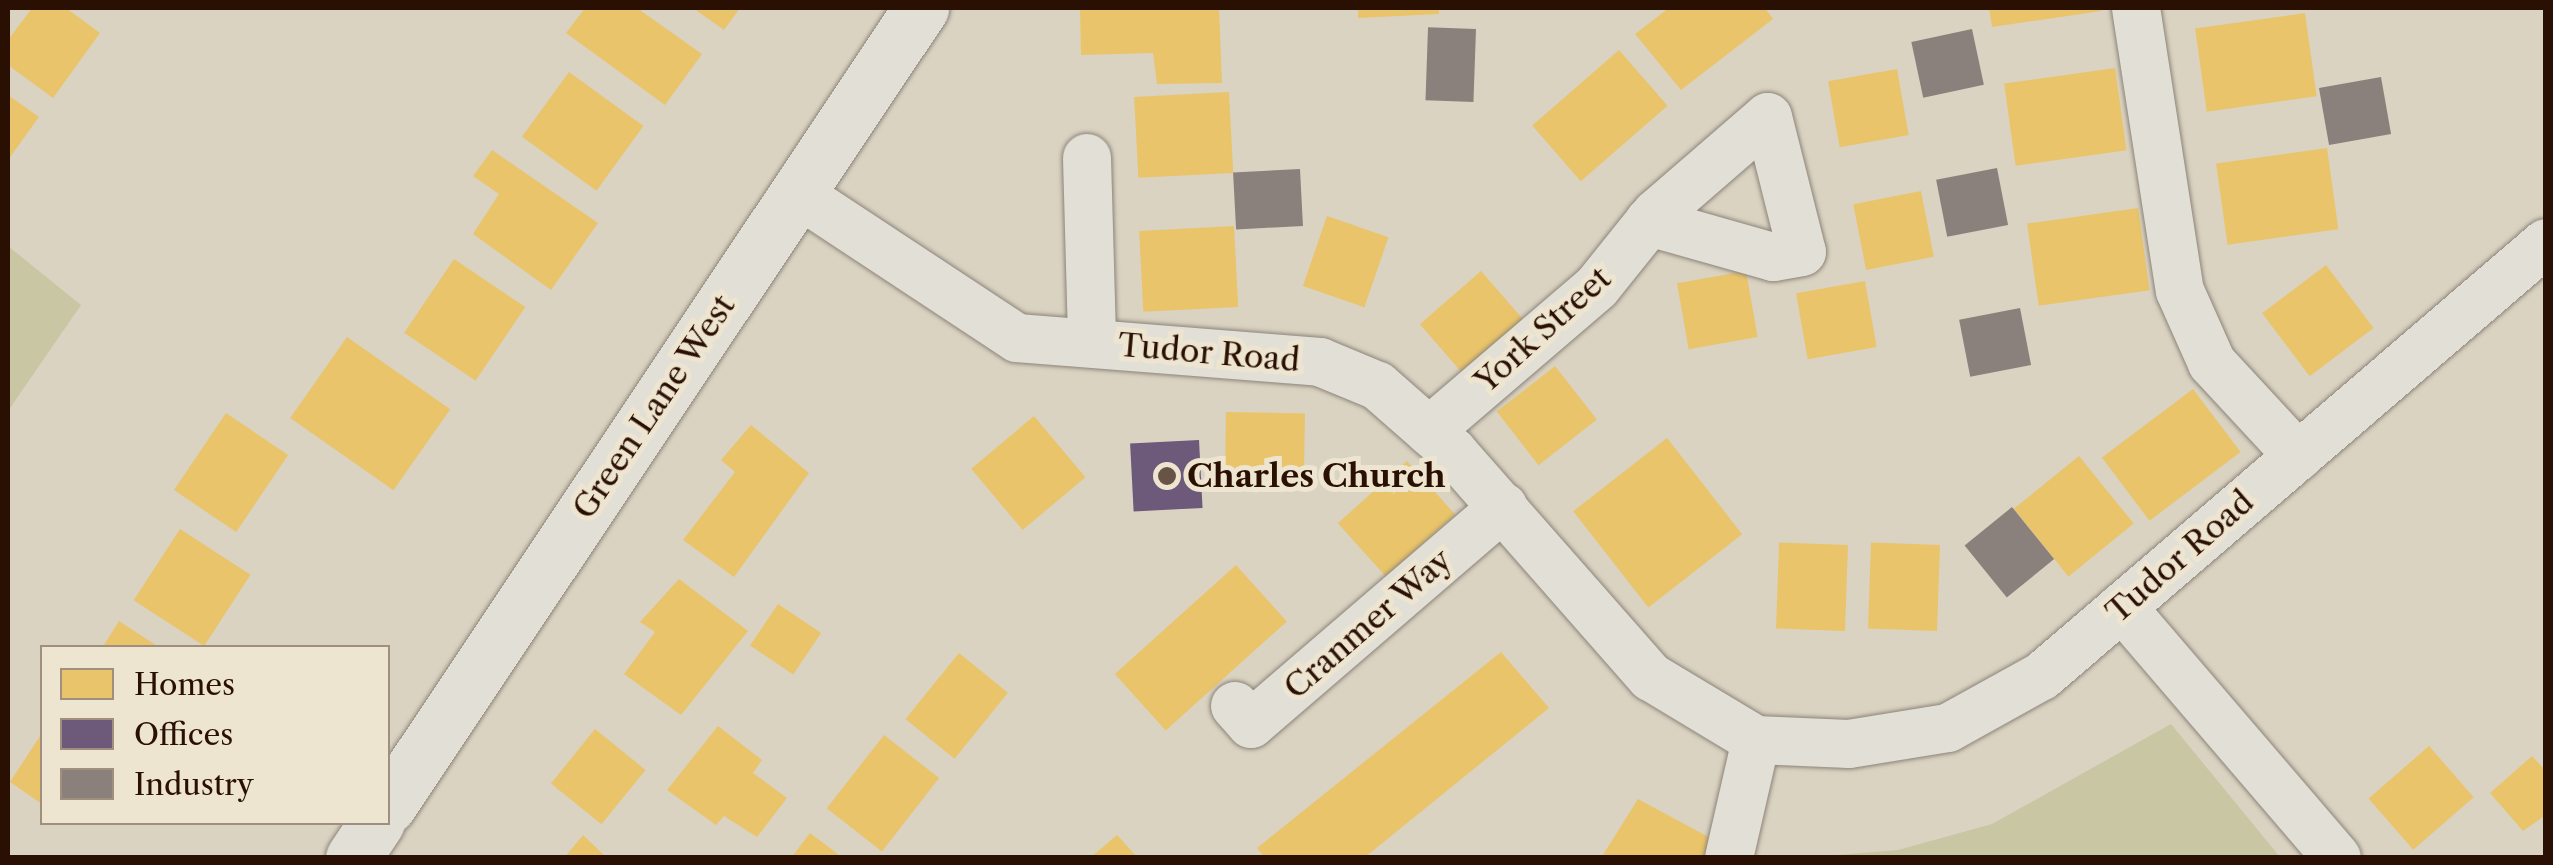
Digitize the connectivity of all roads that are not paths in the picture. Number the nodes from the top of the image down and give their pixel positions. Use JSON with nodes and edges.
{"nodes":[{"id":1,"x":921,"y":8,"type":"edge"},
{"id":2,"x":2136,"y":8,"type":"edge"},
{"id":3,"x":1087,"y":158,"type":"dead end"},
{"id":4,"x":797,"y":193,"type":"junction"},
{"id":5,"x":1649,"y":222,"type":"dead end"},
{"id":6,"x":2546,"y":243,"type":"edge"},
{"id":7,"x":1092,"y":342,"type":"junction"},
{"id":8,"x":1429,"y":430,"type":"junction"},
{"id":9,"x":2298,"y":456,"type":"junction"},
{"id":10,"x":1502,"y":508,"type":"junction"},
{"id":11,"x":2122,"y":607,"type":"junction"},
{"id":12,"x":1235,"y":706,"type":"dead end"},
{"id":13,"x":1756,"y":740,"type":"junction"},
{"id":14,"x":390,"y":803,"type":"edge"},
{"id":15,"x":375,"y":825,"type":"edge"},
{"id":16,"x":354,"y":858,"type":"edge"},
{"id":17,"x":1729,"y":858,"type":"edge"},
{"id":18,"x":2337,"y":858,"type":"edge"}],
"edges":[{"from":1,"to":4,"type":"street","name":"Green Lane West"},
{"from":2,"to":9,"type":"street"},
{"from":3,"to":7,"type":"street"},
{"from":4,"to":7,"type":"street","name":"Tudor Road"},
{"from":4,"to":14,"type":"street","name":"Green Lane West"},
{"from":5,"to":8,"type":"street","name":"York Street"},
{"from":6,"to":9,"type":"street","name":"Tudor Road"},
{"from":7,"to":8,"type":"street","name":"Tudor Road"},
{"from":8,"to":10,"type":"street","name":"Tudor Road"},
{"from":9,"to":11,"type":"street","name":"Tudor Road"},
{"from":10,"to":12,"type":"street","name":"Cranmer Way"},
{"from":10,"to":13,"type":"street","name":"Tudor Road"},
{"from":11,"to":13,"type":"street","name":"Tudor Road"},
{"from":11,"to":18,"type":"street"},
{"from":13,"to":17,"type":"street"},
{"from":15,"to":16,"type":"street"}]}
